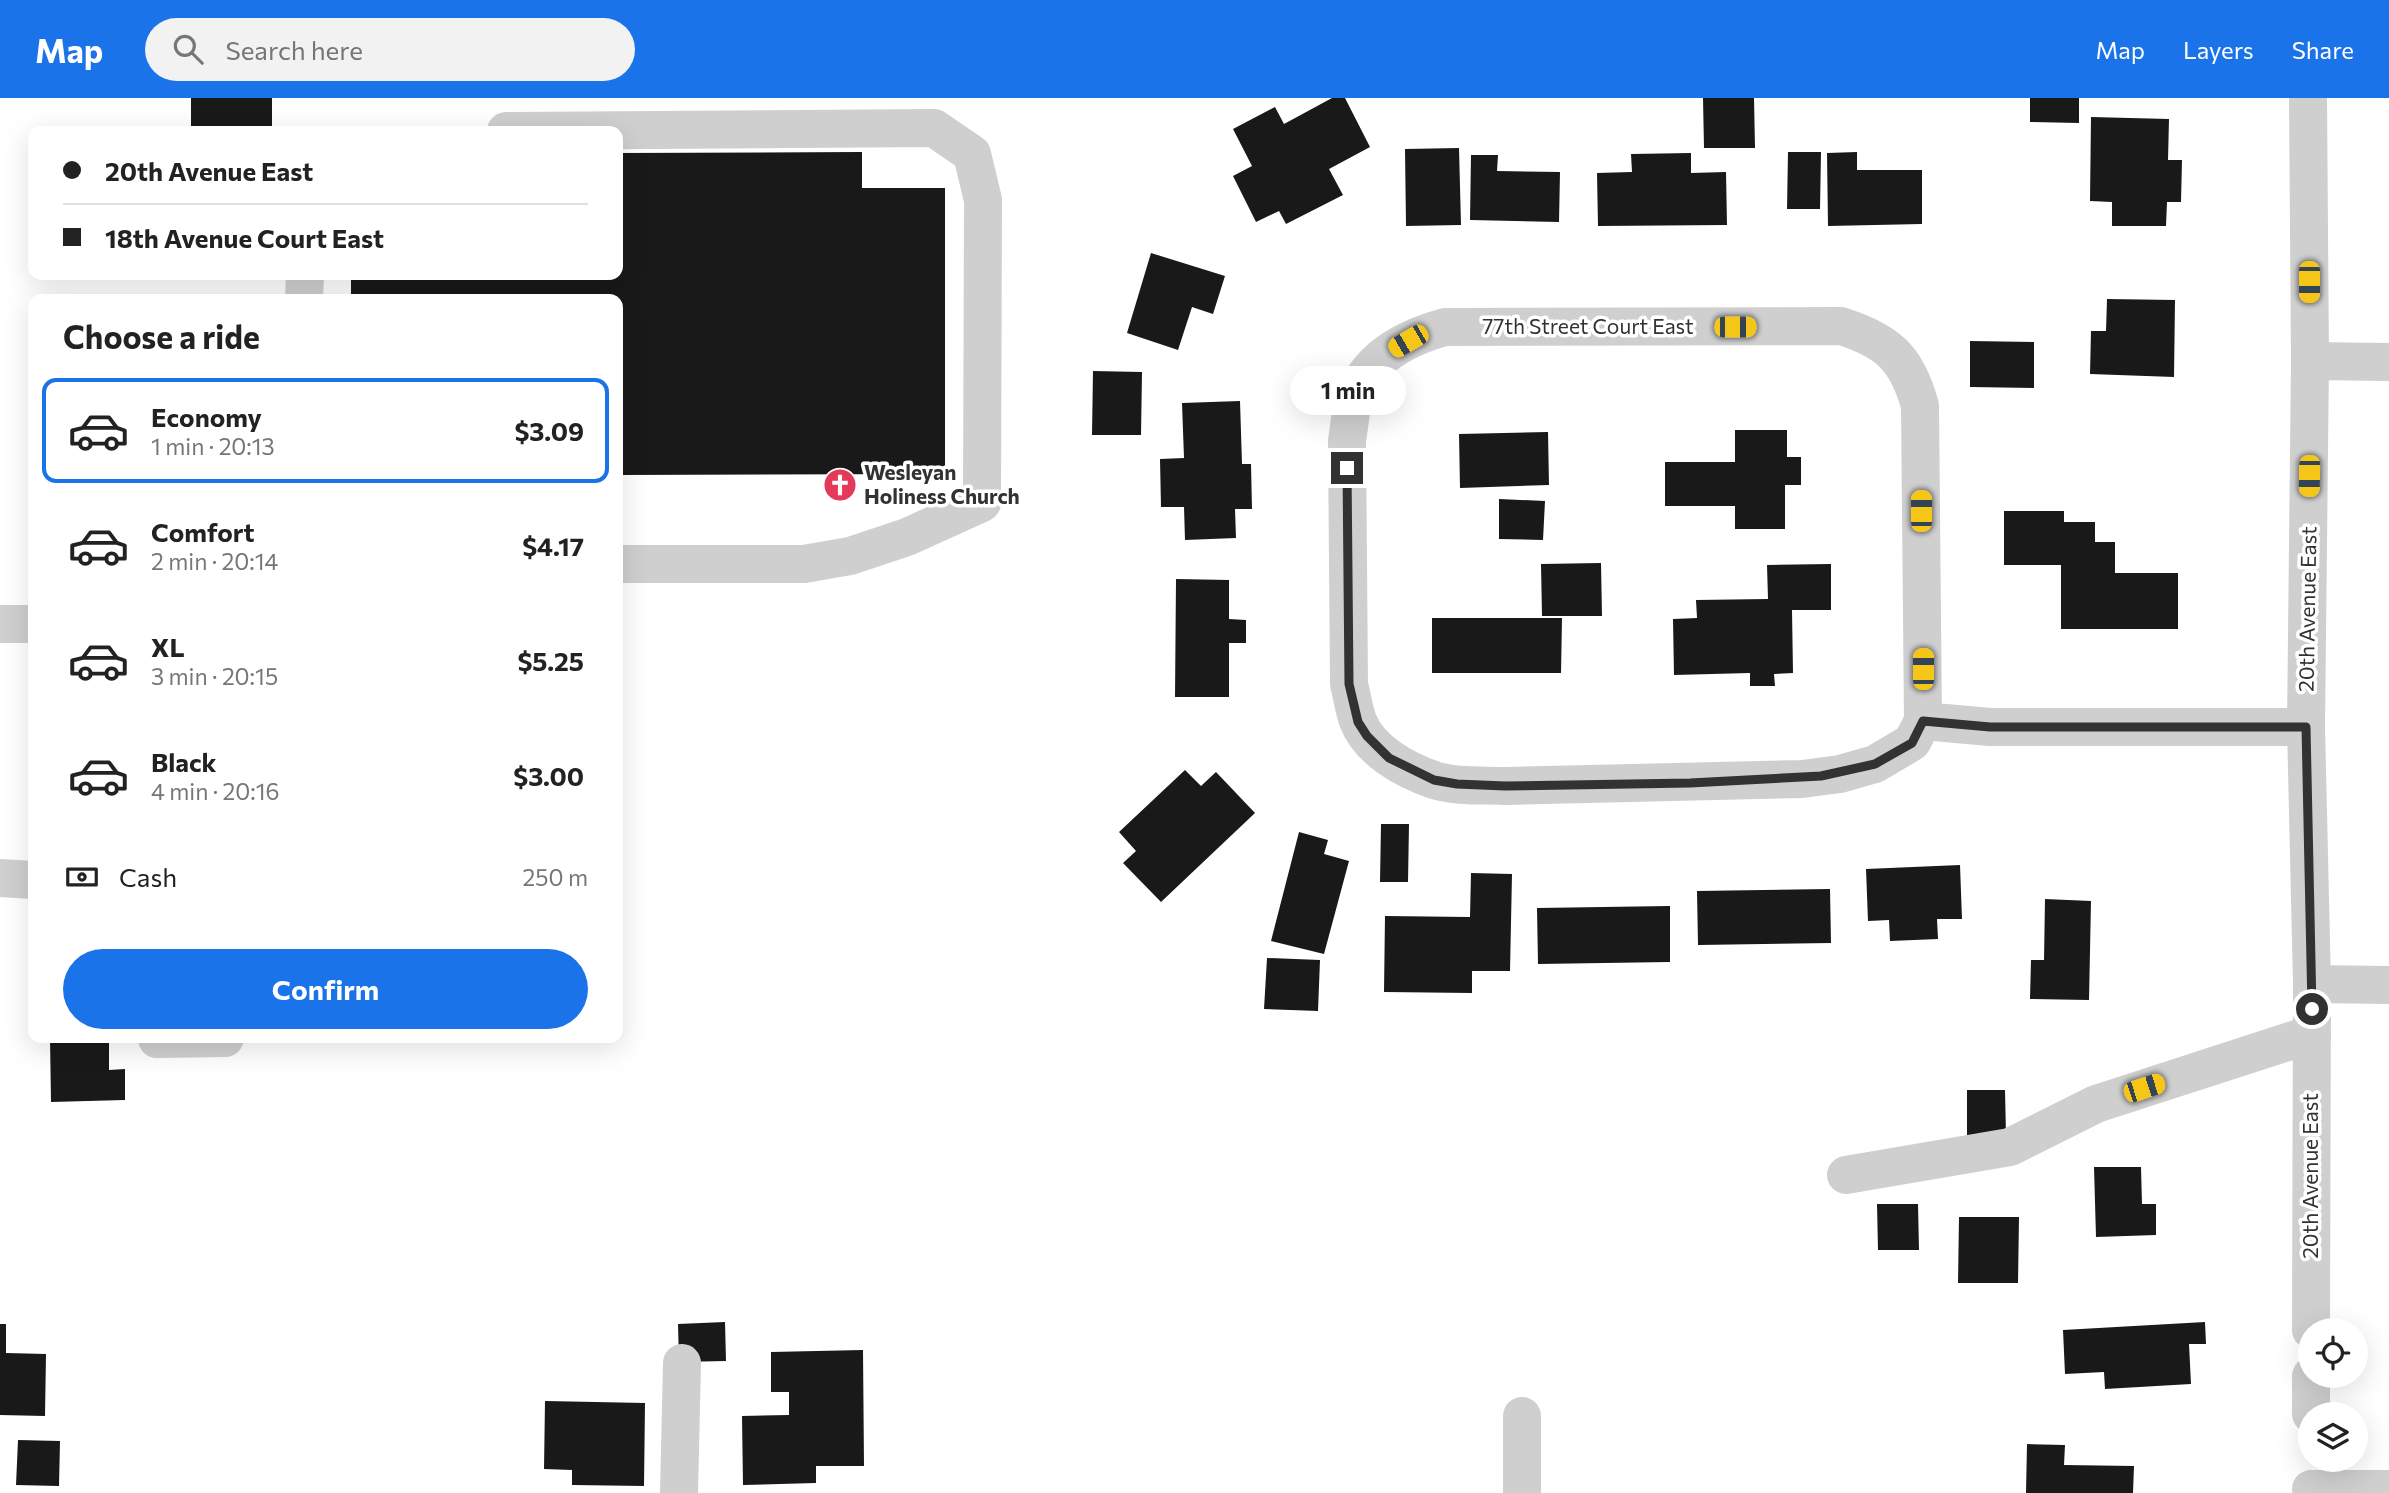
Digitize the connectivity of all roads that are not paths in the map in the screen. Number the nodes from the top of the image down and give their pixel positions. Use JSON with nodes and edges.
{"nodes":[{"id":1,"x":2308,"y":98,"type":"edge"},
{"id":2,"x":623,"y":130,"type":"edge"},
{"id":3,"x":2310,"y":361,"type":"junction"},
{"id":4,"x":2389,"y":362,"type":"edge"},
{"id":5,"x":623,"y":564,"type":"edge"},
{"id":6,"x":0,"y":624,"type":"edge"},
{"id":7,"x":28,"y":624,"type":"edge"},
{"id":8,"x":1923,"y":721,"type":"junction"},
{"id":9,"x":2306,"y":727,"type":"junction"},
{"id":10,"x":0,"y":878,"type":"edge"},
{"id":11,"x":28,"y":880,"type":"edge"},
{"id":12,"x":2312,"y":984,"type":"junction"},
{"id":13,"x":2389,"y":985,"type":"edge"},
{"id":14,"x":2312,"y":1034,"type":"junction"},
{"id":15,"x":1846,"y":1175,"type":"dead end"},
{"id":16,"x":2311,"y":1318,"type":"edge"},
{"id":17,"x":682,"y":1363,"type":"dead end"},
{"id":18,"x":1522,"y":1416,"type":"dead end"},
{"id":19,"x":2311,"y":1480,"type":"edge"},
{"id":20,"x":2389,"y":1489,"type":"edge"},
{"id":21,"x":679,"y":1493,"type":"edge"},
{"id":22,"x":1522,"y":1493,"type":"edge"}],
"edges":[{"from":1,"to":3,"type":"street","name":"20th Avenue East"},
{"from":2,"to":5,"type":"street"},
{"from":3,"to":4,"type":"street"},
{"from":3,"to":9,"type":"street","name":"20th Avenue East"},
{"from":6,"to":7,"type":"street"},
{"from":8,"to":8,"type":"street","name":"77th Street Court East"},
{"from":8,"to":9,"type":"street"},
{"from":9,"to":12,"type":"street","name":"20th Avenue East"},
{"from":10,"to":11,"type":"street"},
{"from":12,"to":13,"type":"street"},
{"from":12,"to":14,"type":"street","name":"20th Avenue East"},
{"from":14,"to":15,"type":"street"},
{"from":14,"to":16,"type":"street","name":"20th Avenue East"},
{"from":17,"to":21,"type":"street"},
{"from":18,"to":22,"type":"street"},
{"from":19,"to":20,"type":"street"}]}
